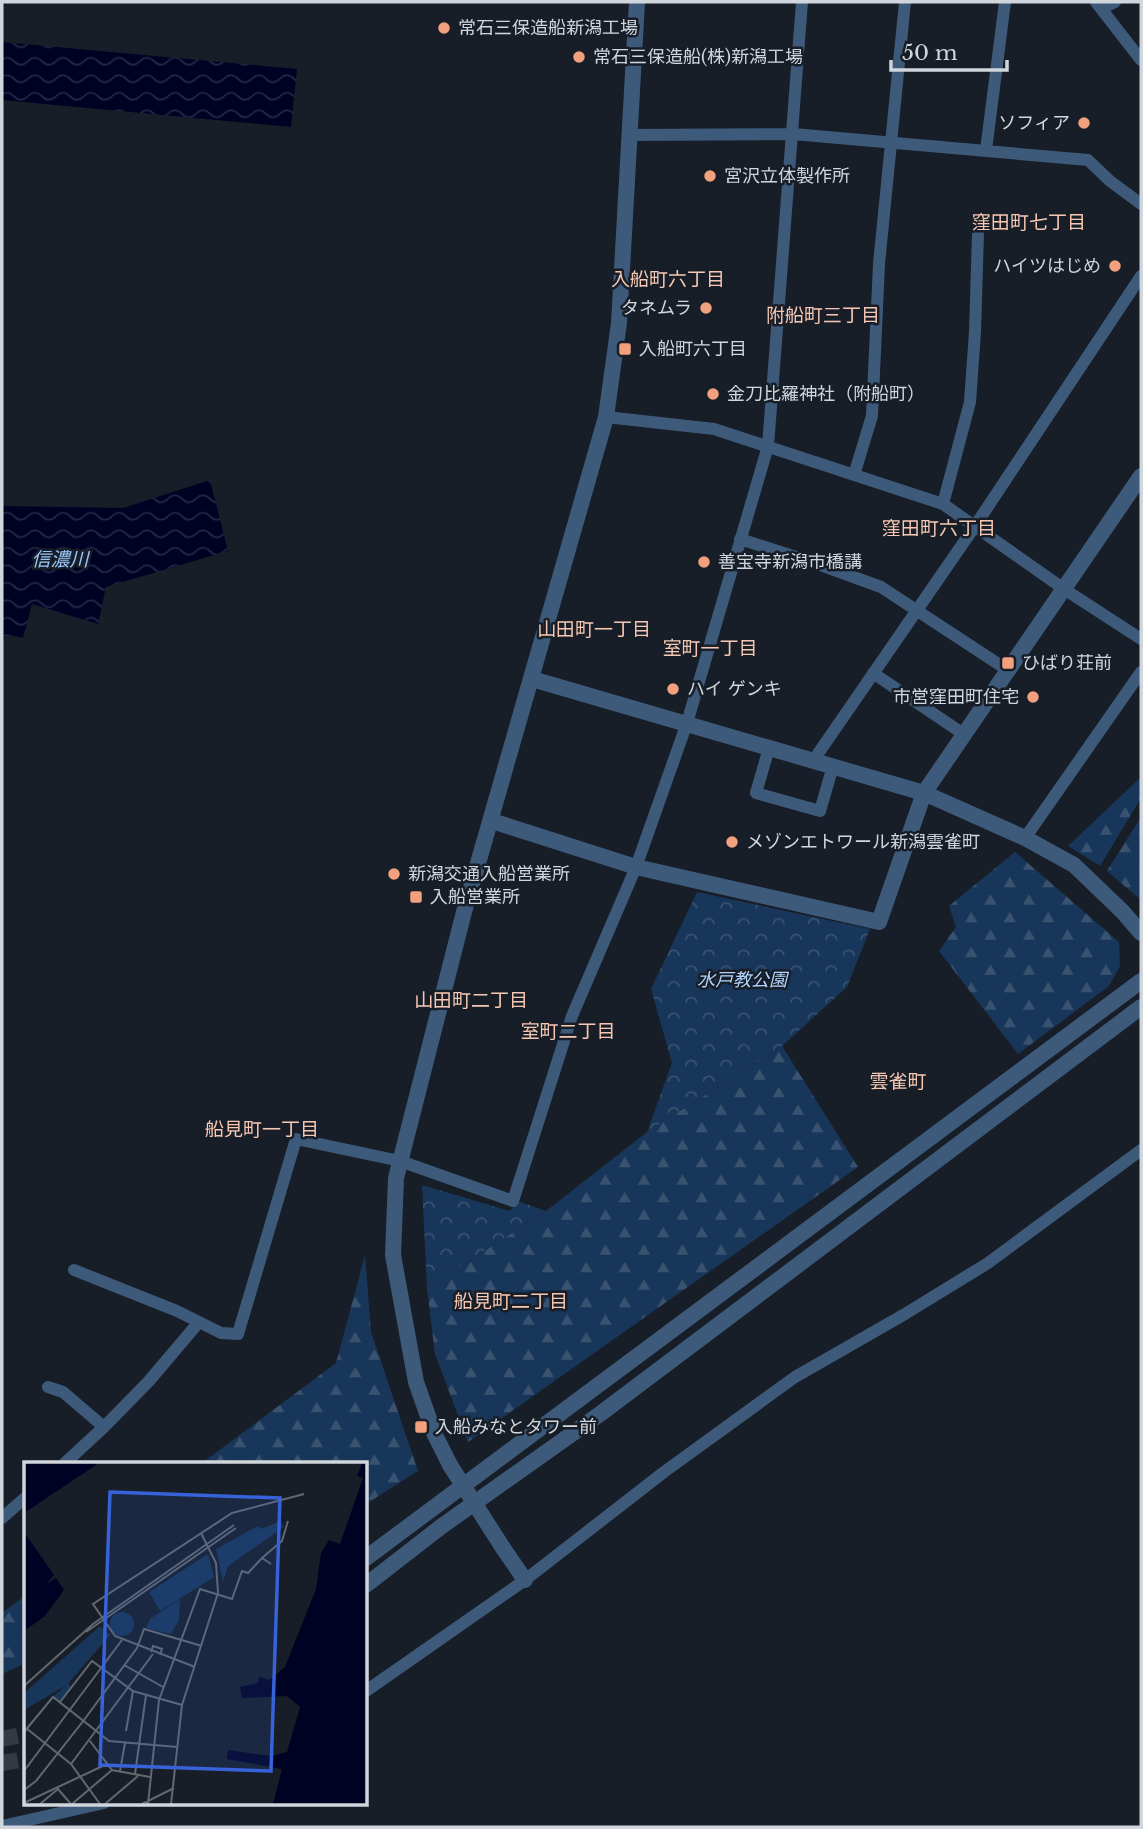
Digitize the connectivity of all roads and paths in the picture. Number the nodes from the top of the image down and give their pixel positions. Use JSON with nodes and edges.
{"nodes":[{"id":1,"x":637,"y":2,"type":"edge"},
{"id":2,"x":802,"y":2,"type":"edge"},
{"id":3,"x":905,"y":2,"type":"edge"},
{"id":4,"x":1005,"y":2,"type":"edge"},
{"id":5,"x":1115,"y":2,"type":"edge"},
{"id":6,"x":1099,"y":5,"type":"edge"},
{"id":7,"x":1141,"y":60,"type":"edge"},
{"id":8,"x":793,"y":134,"type":"junction"},
{"id":9,"x":630,"y":135,"type":"junction"},
{"id":10,"x":891,"y":143,"type":"junction"},
{"id":11,"x":986,"y":150,"type":"junction"},
{"id":12,"x":1141,"y":204,"type":"edge"},
{"id":13,"x":978,"y":234,"type":"dead end"},
{"id":14,"x":1141,"y":276,"type":"edge"},
{"id":15,"x":606,"y":417,"type":"junction"},
{"id":16,"x":768,"y":446,"type":"junction"},
{"id":17,"x":854,"y":475,"type":"junction"},
{"id":18,"x":1141,"y":476,"type":"edge"},
{"id":19,"x":943,"y":504,"type":"junction"},
{"id":20,"x":975,"y":526,"type":"junction"},
{"id":21,"x":740,"y":539,"type":"junction"},
{"id":22,"x":1064,"y":589,"type":"junction"},
{"id":23,"x":916,"y":611,"type":"junction"},
{"id":24,"x":1141,"y":639,"type":"edge"},
{"id":25,"x":1009,"y":671,"type":"junction"},
{"id":26,"x":1141,"y":672,"type":"edge"},
{"id":27,"x":873,"y":673,"type":"junction"},
{"id":28,"x":532,"y":679,"type":"junction"},
{"id":29,"x":687,"y":723,"type":"junction"},
{"id":30,"x":965,"y":735,"type":"junction"},
{"id":31,"x":769,"y":748,"type":"junction"},
{"id":32,"x":813,"y":761,"type":"junction"},
{"id":33,"x":833,"y":766,"type":"junction"},
{"id":34,"x":924,"y":793,"type":"junction"},
{"id":35,"x":492,"y":821,"type":"junction"},
{"id":36,"x":1026,"y":838,"type":"junction"},
{"id":37,"x":636,"y":867,"type":"junction"},
{"id":38,"x":1141,"y":933,"type":"edge"},
{"id":39,"x":1141,"y":981,"type":"edge"},
{"id":40,"x":1141,"y":1007,"type":"edge"},
{"id":41,"x":1141,"y":1150,"type":"edge"},
{"id":42,"x":400,"y":1161,"type":"junction"},
{"id":43,"x":74,"y":1270,"type":"dead end"},
{"id":44,"x":199,"y":1322,"type":"junction"},
{"id":45,"x":48,"y":1387,"type":"dead end"},
{"id":46,"x":104,"y":1426,"type":"junction"},
{"id":47,"x":66,"y":1462,"type":"edge"},
{"id":48,"x":24,"y":1499,"type":"edge"},
{"id":49,"x":2,"y":1518,"type":"edge"},
{"id":50,"x":368,"y":1557,"type":"edge"},
{"id":51,"x":525,"y":1580,"type":"junction"},
{"id":52,"x":368,"y":1583,"type":"edge"},
{"id":53,"x":368,"y":1690,"type":"edge"},
{"id":54,"x":100,"y":1804,"type":"edge"},
{"id":55,"x":2,"y":1826,"type":"edge"}],
"edges":[{"from":1,"to":9,"type":"street"},
{"from":2,"to":8,"type":"street"},
{"from":3,"to":10,"type":"street"},
{"from":4,"to":11,"type":"street"},
{"from":5,"to":6,"type":"street"},
{"from":6,"to":7,"type":"street"},
{"from":8,"to":9,"type":"street"},
{"from":8,"to":10,"type":"street"},
{"from":8,"to":16,"type":"street"},
{"from":9,"to":15,"type":"street"},
{"from":10,"to":11,"type":"street"},
{"from":10,"to":17,"type":"street"},
{"from":11,"to":12,"type":"street"},
{"from":13,"to":19,"type":"street"},
{"from":14,"to":20,"type":"street"},
{"from":15,"to":16,"type":"street"},
{"from":15,"to":28,"type":"street"},
{"from":16,"to":17,"type":"street"},
{"from":16,"to":21,"type":"street"},
{"from":17,"to":19,"type":"street"},
{"from":18,"to":22,"type":"street"},
{"from":19,"to":20,"type":"street"},
{"from":20,"to":22,"type":"street"},
{"from":20,"to":23,"type":"street"},
{"from":21,"to":23,"type":"street"},
{"from":21,"to":29,"type":"street"},
{"from":22,"to":24,"type":"street"},
{"from":22,"to":25,"type":"street"},
{"from":23,"to":25,"type":"street"},
{"from":23,"to":27,"type":"street"},
{"from":25,"to":30,"type":"street"},
{"from":26,"to":36,"type":"street"},
{"from":27,"to":30,"type":"street"},
{"from":27,"to":32,"type":"street"},
{"from":28,"to":29,"type":"street"},
{"from":28,"to":35,"type":"street"},
{"from":29,"to":31,"type":"street"},
{"from":29,"to":37,"type":"street"},
{"from":30,"to":34,"type":"street"},
{"from":31,"to":32,"type":"street"},
{"from":31,"to":33,"type":"street"},
{"from":32,"to":33,"type":"street"},
{"from":33,"to":34,"type":"street"},
{"from":34,"to":36,"type":"street"},
{"from":34,"to":37,"type":"street"},
{"from":35,"to":37,"type":"street"},
{"from":35,"to":42,"type":"street"},
{"from":36,"to":38,"type":"street"},
{"from":37,"to":42,"type":"street"},
{"from":39,"to":50,"type":"street"},
{"from":40,"to":52,"type":"street"},
{"from":41,"to":51,"type":"street"},
{"from":42,"to":44,"type":"street"},
{"from":42,"to":51,"type":"street","bridge":true},
{"from":43,"to":44,"type":"street"},
{"from":44,"to":46,"type":"street"},
{"from":45,"to":46,"type":"street"},
{"from":46,"to":47,"type":"street"},
{"from":48,"to":49,"type":"street"},
{"from":51,"to":53,"type":"street"},
{"from":54,"to":55,"type":"street"}]}
